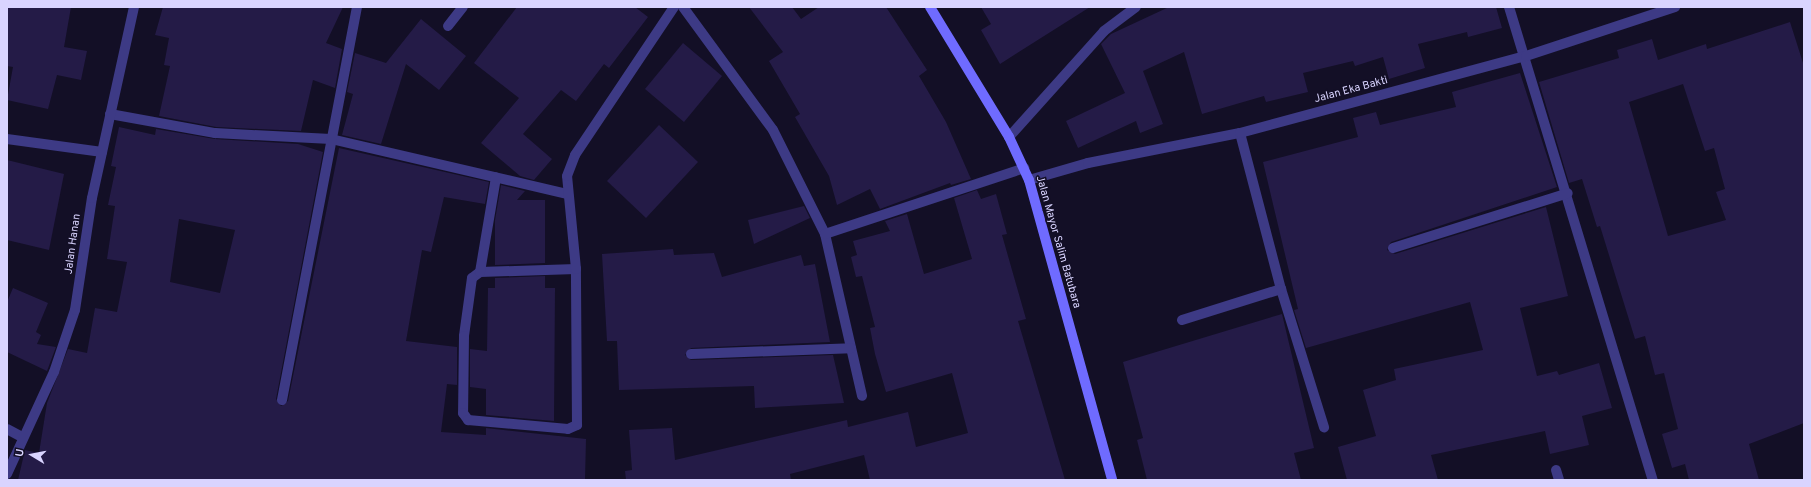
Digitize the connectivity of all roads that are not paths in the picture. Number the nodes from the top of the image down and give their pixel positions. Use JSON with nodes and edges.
{"nodes":[{"id":1,"x":134,"y":7,"type":"edge"},
{"id":2,"x":357,"y":7,"type":"edge"},
{"id":3,"x":463,"y":7,"type":"edge"},
{"id":4,"x":674,"y":7,"type":"edge"},
{"id":5,"x":683,"y":7,"type":"edge"},
{"id":6,"x":930,"y":7,"type":"edge"},
{"id":7,"x":1136,"y":7,"type":"edge"},
{"id":8,"x":1509,"y":7,"type":"edge"},
{"id":9,"x":1675,"y":7,"type":"edge"},
{"id":10,"x":448,"y":26,"type":"dead end"},
{"id":11,"x":1526,"y":56,"type":"junction"},
{"id":12,"x":110,"y":114,"type":"junction"},
{"id":13,"x":1240,"y":133,"type":"junction"},
{"id":14,"x":1009,"y":137,"type":"junction"},
{"id":15,"x":331,"y":139,"type":"junction"},
{"id":16,"x":7,"y":140,"type":"edge"},
{"id":17,"x":102,"y":152,"type":"junction"},
{"id":18,"x":1024,"y":168,"type":"junction"},
{"id":19,"x":496,"y":177,"type":"junction"},
{"id":20,"x":1029,"y":180,"type":"junction"},
{"id":21,"x":1568,"y":193,"type":"junction"},
{"id":22,"x":568,"y":194,"type":"junction"},
{"id":23,"x":825,"y":234,"type":"junction"},
{"id":24,"x":1393,"y":248,"type":"dead end"},
{"id":25,"x":576,"y":269,"type":"junction"},
{"id":26,"x":480,"y":272,"type":"junction"},
{"id":27,"x":1281,"y":289,"type":"junction"},
{"id":28,"x":1182,"y":320,"type":"dead end"},
{"id":29,"x":851,"y":348,"type":"junction"},
{"id":30,"x":691,"y":354,"type":"dead end"},
{"id":31,"x":862,"y":396,"type":"dead end"},
{"id":32,"x":282,"y":400,"type":"dead end"},
{"id":33,"x":1324,"y":427,"type":"dead end"},
{"id":34,"x":7,"y":429,"type":"edge"},
{"id":35,"x":22,"y":437,"type":"junction"},
{"id":36,"x":1556,"y":470,"type":"dead end"},
{"id":37,"x":7,"y":474,"type":"edge"},
{"id":38,"x":1112,"y":480,"type":"edge"},
{"id":39,"x":1559,"y":480,"type":"edge"},
{"id":40,"x":1653,"y":480,"type":"edge"}],
"edges":[{"from":1,"to":12,"type":"street","name":"Jalan Hanan"},
{"from":2,"to":15,"type":"street"},
{"from":3,"to":10,"type":"street"},
{"from":4,"to":22,"type":"street"},
{"from":5,"to":23,"type":"street"},
{"from":6,"to":14,"type":"street","name":"Jalan Mayor Salim Batubara"},
{"from":7,"to":14,"type":"street"},
{"from":8,"to":11,"type":"street"},
{"from":9,"to":11,"type":"street","name":"Jalan Eka Bakti"},
{"from":11,"to":13,"type":"street","name":"Jalan Eka Bakti"},
{"from":11,"to":21,"type":"street"},
{"from":12,"to":15,"type":"street"},
{"from":12,"to":17,"type":"street","name":"Jalan Hanan"},
{"from":13,"to":20,"type":"street","name":"Jalan Eka Bakti"},
{"from":13,"to":27,"type":"street"},
{"from":14,"to":18,"type":"street","name":"Jalan Mayor Salim Batubara"},
{"from":15,"to":19,"type":"street"},
{"from":15,"to":32,"type":"street"},
{"from":16,"to":17,"type":"street"},
{"from":17,"to":35,"type":"street","name":"Jalan Hanan"},
{"from":18,"to":20,"type":"street","name":"Jalan Mayor Salim Batubara"},
{"from":18,"to":23,"type":"street"},
{"from":19,"to":22,"type":"street"},
{"from":19,"to":26,"type":"street"},
{"from":20,"to":38,"type":"street","name":"Jalan Mayor Salim Batubara"},
{"from":21,"to":24,"type":"street"},
{"from":21,"to":40,"type":"street"},
{"from":22,"to":25,"type":"street"},
{"from":23,"to":29,"type":"street"},
{"from":25,"to":26,"type":"street"},
{"from":25,"to":26,"type":"street"},
{"from":27,"to":28,"type":"street"},
{"from":27,"to":33,"type":"street"},
{"from":29,"to":30,"type":"street"},
{"from":29,"to":31,"type":"street"},
{"from":34,"to":35,"type":"street"},
{"from":35,"to":37,"type":"street","name":"Jalan Hanan"},
{"from":36,"to":39,"type":"street"}]}
